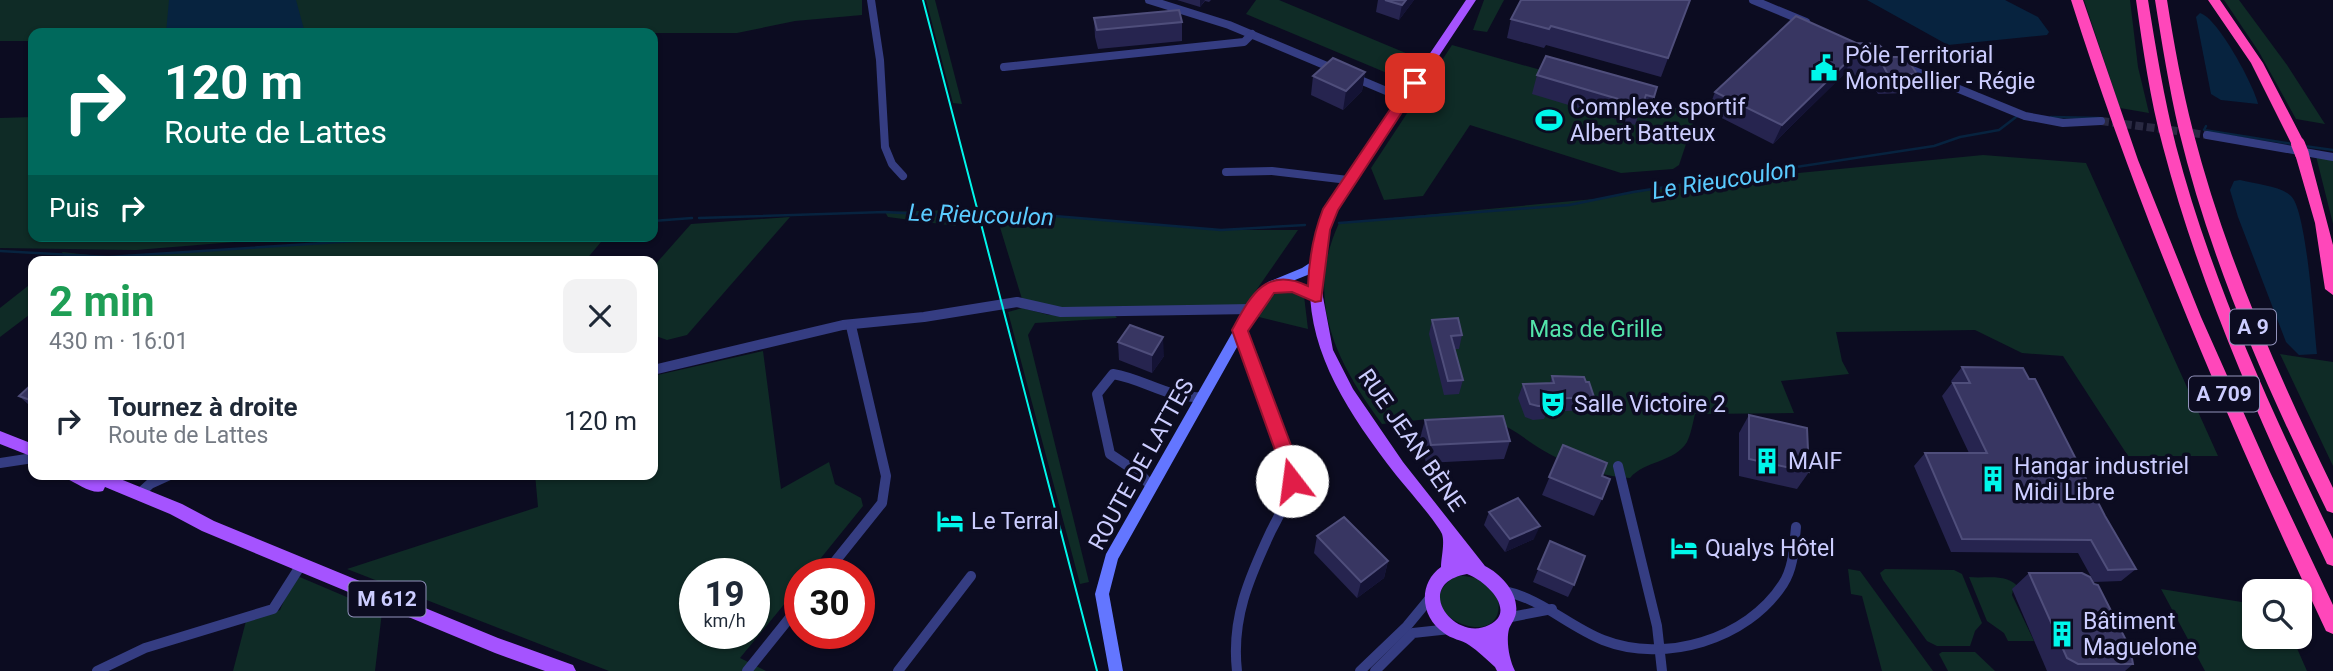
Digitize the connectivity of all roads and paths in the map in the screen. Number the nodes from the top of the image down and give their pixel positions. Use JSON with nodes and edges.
{"nodes":[{"id":1,"x":872,"y":0,"type":"edge"},
{"id":2,"x":1149,"y":0,"type":"edge"},
{"id":3,"x":1471,"y":0,"type":"edge"},
{"id":4,"x":1753,"y":0,"type":"edge"},
{"id":5,"x":2077,"y":0,"type":"edge"},
{"id":6,"x":2142,"y":0,"type":"edge"},
{"id":7,"x":2161,"y":0,"type":"edge"},
{"id":8,"x":2214,"y":0,"type":"edge"},
{"id":9,"x":1813,"y":24,"type":"edge"},
{"id":10,"x":1252,"y":34,"type":"junction"},
{"id":11,"x":1900,"y":64,"type":"edge"},
{"id":12,"x":1003,"y":67,"type":"dead end"},
{"id":13,"x":1337,"y":71,"type":"edge"},
{"id":14,"x":1350,"y":76,"type":"edge"},
{"id":15,"x":1403,"y":99,"type":"junction"},
{"id":16,"x":2101,"y":121,"type":"tunnel mouth"},
{"id":17,"x":2207,"y":135,"type":"tunnel mouth"},
{"id":18,"x":2333,"y":156,"type":"edge"},
{"id":19,"x":1226,"y":172,"type":"dead end"},
{"id":20,"x":903,"y":176,"type":"dead end"},
{"id":21,"x":1348,"y":180,"type":"junction"},
{"id":22,"x":1316,"y":263,"type":"junction"},
{"id":23,"x":2333,"y":289,"type":"edge"},
{"id":24,"x":1265,"y":290,"type":"junction"},
{"id":25,"x":1315,"y":297,"type":"junction"},
{"id":26,"x":1252,"y":309,"type":"junction"},
{"id":27,"x":851,"y":326,"type":"junction"},
{"id":28,"x":1240,"y":330,"type":"junction"},
{"id":29,"x":658,"y":369,"type":"edge"},
{"id":30,"x":1200,"y":397,"type":"junction"},
{"id":31,"x":0,"y":437,"type":"edge"},
{"id":32,"x":0,"y":446,"type":"edge"},
{"id":33,"x":28,"y":449,"type":"edge"},
{"id":34,"x":28,"y":456,"type":"edge"},
{"id":35,"x":28,"y":459,"type":"edge"},
{"id":36,"x":0,"y":463,"type":"edge"},
{"id":37,"x":1618,"y":466,"type":"dead end"},
{"id":38,"x":86,"y":480,"type":"edge"},
{"id":39,"x":106,"y":480,"type":"edge"},
{"id":40,"x":156,"y":480,"type":"edge"},
{"id":41,"x":1151,"y":486,"type":"junction"},
{"id":42,"x":139,"y":494,"type":"junction"},
{"id":43,"x":2333,"y":506,"type":"edge"},
{"id":44,"x":208,"y":526,"type":"junction"},
{"id":45,"x":1796,"y":527,"type":"dead end"},
{"id":46,"x":1450,"y":535,"type":"junction"},
{"id":47,"x":838,"y":558,"type":"edge"},
{"id":48,"x":2333,"y":558,"type":"edge"},
{"id":49,"x":301,"y":565,"type":"junction"},
{"id":50,"x":1449,"y":570,"type":"junction"},
{"id":51,"x":1479,"y":570,"type":"junction"},
{"id":52,"x":971,"y":576,"type":"dead end"},
{"id":53,"x":1504,"y":591,"type":"junction"},
{"id":54,"x":1431,"y":597,"type":"junction"},
{"id":55,"x":1552,"y":609,"type":"junction"},
{"id":56,"x":1503,"y":622,"type":"junction"},
{"id":57,"x":784,"y":625,"type":"edge"},
{"id":58,"x":2333,"y":625,"type":"edge"},
{"id":59,"x":1450,"y":629,"type":"junction"},
{"id":60,"x":1471,"y":636,"type":"junction"},
{"id":61,"x":1387,"y":651,"type":"junction"},
{"id":62,"x":1660,"y":651,"type":"junction"},
{"id":63,"x":1503,"y":666,"type":"edge"},
{"id":64,"x":97,"y":671,"type":"edge"},
{"id":65,"x":567,"y":671,"type":"edge"},
{"id":66,"x":747,"y":671,"type":"edge"},
{"id":67,"x":898,"y":671,"type":"edge"},
{"id":68,"x":1116,"y":671,"type":"edge"},
{"id":69,"x":1237,"y":671,"type":"edge"},
{"id":70,"x":1360,"y":671,"type":"edge"},
{"id":71,"x":1375,"y":671,"type":"edge"},
{"id":72,"x":1661,"y":671,"type":"edge"}],
"edges":[{"from":1,"to":20,"type":"street"},
{"from":2,"to":10,"type":"street"},
{"from":3,"to":15,"type":"main road","name":"RUE JEAN BÈNE"},
{"from":4,"to":9,"type":"street"},
{"from":5,"to":58,"type":"highway","number":"A 709"},
{"from":6,"to":48,"type":"highway","number":"A 9"},
{"from":7,"to":43,"type":"highway","number":"A 9"},
{"from":8,"to":23,"type":"highway"},
{"from":10,"to":12,"type":"street"},
{"from":10,"to":13,"type":"street"},
{"from":11,"to":16,"type":"street"},
{"from":14,"to":15,"type":"street"},
{"from":15,"to":21,"type":"main road","name":"RUE JEAN BÈNE"},
{"from":17,"to":18,"type":"street"},
{"from":19,"to":21,"type":"street"},
{"from":21,"to":22,"type":"main road","name":"RUE JEAN BÈNE"},
{"from":22,"to":24,"type":"street"},
{"from":22,"to":25,"type":"main road","name":"RUE JEAN BÈNE"},
{"from":24,"to":25,"type":"street"},
{"from":24,"to":26,"type":"street","name":"ROUTE DE LATTES"},
{"from":25,"to":46,"type":"main road","name":"RUE JEAN BÈNE"},
{"from":26,"to":27,"type":"street"},
{"from":26,"to":28,"type":"street","name":"ROUTE DE LATTES"},
{"from":27,"to":29,"type":"street"},
{"from":27,"to":47,"type":"street"},
{"from":28,"to":30,"type":"street","name":"ROUTE DE LATTES"},
{"from":28,"to":69,"type":"street"},
{"from":30,"to":41,"type":"street","name":"ROUTE DE LATTES"},
{"from":30,"to":41,"type":"street"},
{"from":31,"to":33,"type":"main road"},
{"from":32,"to":34,"type":"main road"},
{"from":35,"to":36,"type":"street"},
{"from":37,"to":62,"type":"street"},
{"from":38,"to":44,"type":"main road","number":"M 612"},
{"from":39,"to":42,"type":"main road","number":"M 612"},
{"from":40,"to":42,"type":"street"},
{"from":41,"to":68,"type":"street","name":"ROUTE DE LATTES"},
{"from":42,"to":44,"type":"main road","number":"M 612"},
{"from":44,"to":49,"type":"main road","number":"M 612"},
{"from":45,"to":62,"type":"street"},
{"from":46,"to":50,"type":"main road","name":"RUE JEAN BÈNE"},
{"from":46,"to":51,"type":"main road","name":"RUE JEAN BÈNE"},
{"from":49,"to":64,"type":"street"},
{"from":49,"to":65,"type":"main road","number":"M 612"},
{"from":50,"to":51,"type":"main road"},
{"from":50,"to":54,"type":"main road"},
{"from":51,"to":53,"type":"main road"},
{"from":52,"to":67,"type":"street"},
{"from":53,"to":55,"type":"street"},
{"from":53,"to":56,"type":"main road"},
{"from":54,"to":59,"type":"main road"},
{"from":54,"to":61,"type":"street"},
{"from":55,"to":56,"type":"street"},
{"from":55,"to":62,"type":"street"},
{"from":56,"to":60,"type":"main road"},
{"from":56,"to":63,"type":"main road"},
{"from":57,"to":66,"type":"street"},
{"from":59,"to":60,"type":"main road"},
{"from":59,"to":61,"type":"street"},
{"from":60,"to":63,"type":"main road"},
{"from":61,"to":70,"type":"street"},
{"from":61,"to":71,"type":"street"},
{"from":62,"to":72,"type":"street"}]}
